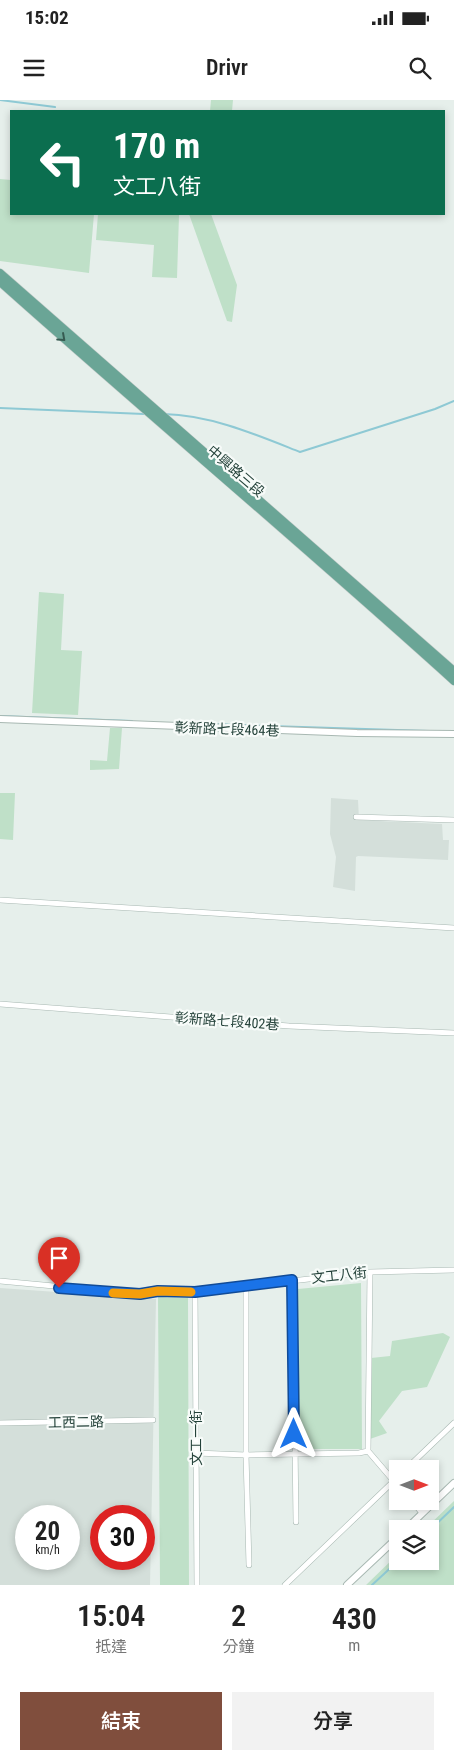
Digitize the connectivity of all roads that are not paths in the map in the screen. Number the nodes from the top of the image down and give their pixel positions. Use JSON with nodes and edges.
{"nodes":[{"id":1,"x":0,"y":273,"type":"edge"},
{"id":2,"x":0,"y":282,"type":"edge"},
{"id":3,"x":454,"y":671,"type":"edge"},
{"id":4,"x":454,"y":681,"type":"edge"},
{"id":5,"x":0,"y":720,"type":"edge"},
{"id":6,"x":454,"y":734,"type":"edge"},
{"id":7,"x":356,"y":818,"type":"dead end"},
{"id":8,"x":454,"y":820,"type":"edge"},
{"id":9,"x":0,"y":900,"type":"edge"},
{"id":10,"x":454,"y":928,"type":"edge"},
{"id":11,"x":0,"y":1004,"type":"edge"},
{"id":12,"x":454,"y":1033,"type":"edge"},
{"id":13,"x":454,"y":1270,"type":"edge"},
{"id":14,"x":370,"y":1272,"type":"junction"},
{"id":15,"x":292,"y":1280,"type":"junction"},
{"id":16,"x":0,"y":1281,"type":"edge"},
{"id":17,"x":246,"y":1287,"type":"junction"},
{"id":18,"x":195,"y":1292,"type":"junction"},
{"id":19,"x":153,"y":1420,"type":"dead end"},
{"id":20,"x":0,"y":1423,"type":"edge"},
{"id":21,"x":454,"y":1424,"type":"edge"},
{"id":22,"x":368,"y":1451,"type":"junction"},
{"id":23,"x":196,"y":1454,"type":"junction"},
{"id":24,"x":294,"y":1454,"type":"junction"},
{"id":25,"x":246,"y":1455,"type":"junction"},
{"id":26,"x":416,"y":1460,"type":"edge"},
{"id":27,"x":389,"y":1473,"type":"edge"},
{"id":28,"x":454,"y":1483,"type":"edge"},
{"id":29,"x":389,"y":1485,"type":"edge"},
{"id":30,"x":422,"y":1512,"type":"joint"},
{"id":31,"x":414,"y":1520,"type":"edge"},
{"id":32,"x":296,"y":1522,"type":"dead end"},
{"id":33,"x":389,"y":1545,"type":"edge"},
{"id":34,"x":249,"y":1565,"type":"dead end"},
{"id":35,"x":197,"y":1585,"type":"edge"},
{"id":36,"x":285,"y":1585,"type":"edge"},
{"id":37,"x":347,"y":1585,"type":"edge"}],
"edges":[{"from":1,"to":3,"type":"main road","name":"中興路三段"},
{"from":2,"to":4,"type":"main road","name":"中興路三段","one_way":true},
{"from":5,"to":6,"type":"street","name":"彰新路七段464巷"},
{"from":7,"to":8,"type":"street"},
{"from":9,"to":10,"type":"street"},
{"from":11,"to":12,"type":"street","name":"彰新路七段402巷"},
{"from":13,"to":14,"type":"street","name":"文工八街"},
{"from":14,"to":15,"type":"street","name":"文工八街"},
{"from":14,"to":22,"type":"street"},
{"from":15,"to":17,"type":"street","name":"文工八街"},
{"from":15,"to":24,"type":"street"},
{"from":16,"to":18,"type":"street","name":"文工八街"},
{"from":17,"to":18,"type":"street","name":"文工八街"},
{"from":17,"to":25,"type":"street"},
{"from":18,"to":23,"type":"street","name":"文工一街"},
{"from":19,"to":20,"type":"street","name":"工西二路"},
{"from":21,"to":26,"type":"street"},
{"from":22,"to":24,"type":"street"},
{"from":22,"to":27,"type":"street"},
{"from":23,"to":25,"type":"street"},
{"from":23,"to":35,"type":"street","name":"文工一街"},
{"from":24,"to":25,"type":"street"},
{"from":24,"to":32,"type":"street"},
{"from":25,"to":34,"type":"street"},
{"from":28,"to":30,"type":"street"},
{"from":29,"to":36,"type":"street"},
{"from":30,"to":31,"type":"street"},
{"from":33,"to":37,"type":"street"}]}
